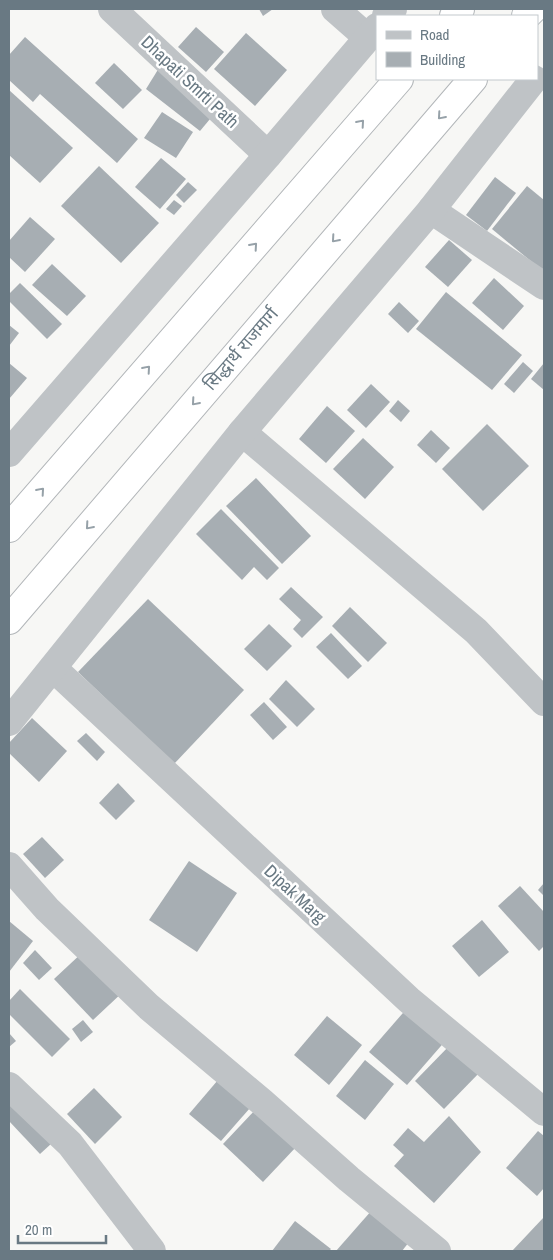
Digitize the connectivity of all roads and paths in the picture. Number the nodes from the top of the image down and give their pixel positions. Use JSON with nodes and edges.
{"nodes":[{"id":1,"x":112,"y":9,"type":"edge"},
{"id":2,"x":335,"y":9,"type":"edge"},
{"id":3,"x":372,"y":32,"type":"edge"},
{"id":4,"x":398,"y":80,"type":"edge"},
{"id":5,"x":472,"y":80,"type":"edge"},
{"id":6,"x":536,"y":80,"type":"edge"},
{"id":7,"x":268,"y":155,"type":"junction"},
{"id":8,"x":431,"y":210,"type":"junction"},
{"id":9,"x":544,"y":286,"type":"edge"},
{"id":10,"x":242,"y":432,"type":"junction"},
{"id":11,"x":9,"y":453,"type":"edge"},
{"id":12,"x":9,"y":528,"type":"edge"},
{"id":13,"x":9,"y":620,"type":"edge"},
{"id":14,"x":53,"y":668,"type":"junction"},
{"id":15,"x":544,"y":702,"type":"edge"},
{"id":16,"x":9,"y":722,"type":"edge"},
{"id":17,"x":9,"y":866,"type":"edge"},
{"id":18,"x":9,"y":1086,"type":"edge"},
{"id":19,"x":544,"y":1112,"type":"edge"},
{"id":20,"x":152,"y":1251,"type":"edge"},
{"id":21,"x":438,"y":1251,"type":"edge"}],
"edges":[{"from":1,"to":7,"type":"street","name":"Dhapati Smrti Path"},
{"from":2,"to":3,"type":"street"},
{"from":3,"to":7,"type":"street"},
{"from":12,"to":4,"type":"highway","one_way":true},
{"from":5,"to":13,"type":"highway","name":"सिद्धार्थ राजमार्ग","one_way":true},
{"from":6,"to":8,"type":"street"},
{"from":7,"to":11,"type":"street"},
{"from":8,"to":9,"type":"street"},
{"from":8,"to":10,"type":"street"},
{"from":10,"to":14,"type":"street"},
{"from":10,"to":15,"type":"street"},
{"from":14,"to":16,"type":"street"},
{"from":14,"to":19,"type":"street","name":"Dipak Marg"},
{"from":17,"to":21,"type":"street"},
{"from":18,"to":20,"type":"street"}]}
